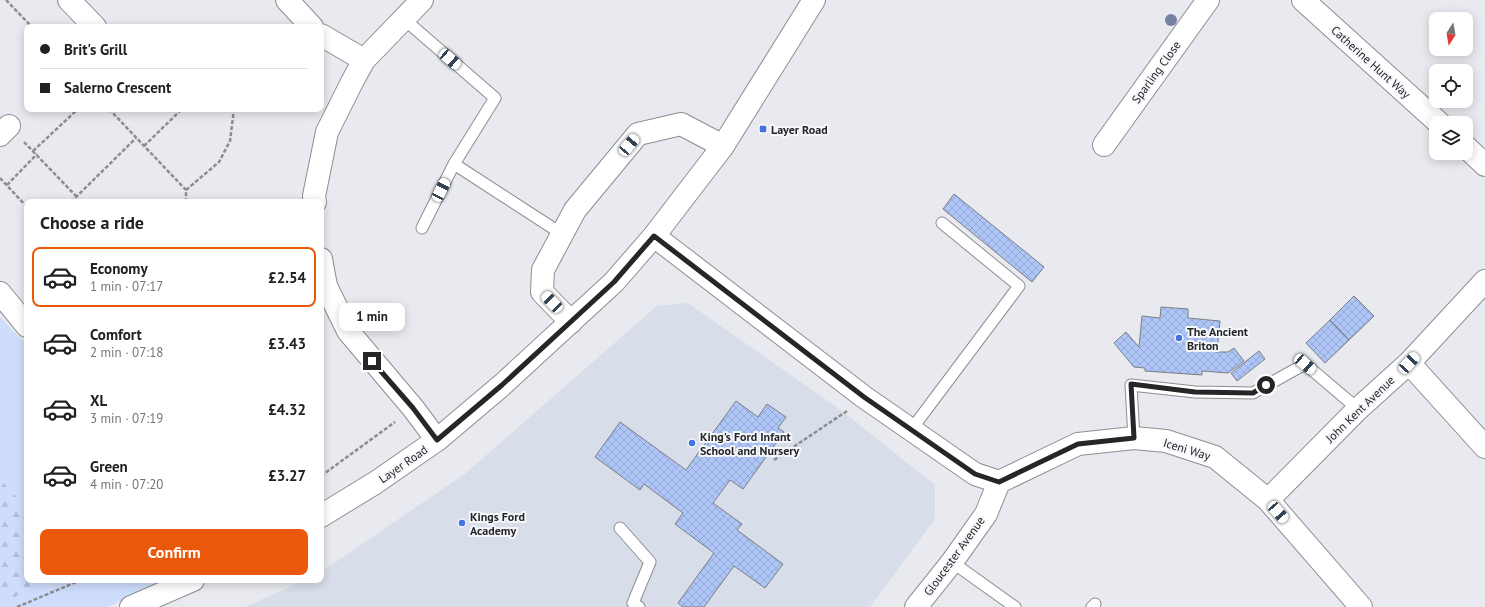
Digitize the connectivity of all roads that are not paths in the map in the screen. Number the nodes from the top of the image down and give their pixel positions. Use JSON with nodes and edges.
{"nodes":[{"id":1,"x":69,"y":0,"type":"edge"},
{"id":2,"x":287,"y":0,"type":"edge"},
{"id":3,"x":422,"y":0,"type":"edge"},
{"id":4,"x":814,"y":0,"type":"edge"},
{"id":5,"x":1208,"y":0,"type":"edge"},
{"id":6,"x":1315,"y":4,"type":"edge"},
{"id":7,"x":404,"y":19,"type":"junction"},
{"id":8,"x":92,"y":24,"type":"edge"},
{"id":9,"x":309,"y":24,"type":"edge"},
{"id":10,"x":324,"y":37,"type":"edge"},
{"id":11,"x":364,"y":60,"type":"junction"},
{"id":12,"x":1432,"y":116,"type":"edge"},
{"id":13,"x":1104,"y":145,"type":"dead end"},
{"id":14,"x":723,"y":146,"type":"junction"},
{"id":15,"x":1473,"y":154,"type":"edge"},
{"id":16,"x":454,"y":164,"type":"junction"},
{"id":17,"x":1485,"y":165,"type":"edge"},
{"id":18,"x":314,"y":199,"type":"edge"},
{"id":19,"x":942,"y":223,"type":"dead end"},
{"id":20,"x":422,"y":228,"type":"dead end"},
{"id":21,"x":562,"y":234,"type":"junction"},
{"id":22,"x":654,"y":236,"type":"junction"},
{"id":23,"x":324,"y":275,"type":"edge"},
{"id":24,"x":1485,"y":281,"type":"edge"},
{"id":25,"x":0,"y":293,"type":"edge"},
{"id":26,"x":24,"y":322,"type":"edge"},
{"id":27,"x":571,"y":322,"type":"junction"},
{"id":28,"x":1409,"y":363,"type":"junction"},
{"id":29,"x":1358,"y":409,"type":"junction"},
{"id":30,"x":911,"y":430,"type":"junction"},
{"id":31,"x":1134,"y":438,"type":"junction"},
{"id":32,"x":437,"y":440,"type":"junction"},
{"id":33,"x":1485,"y":447,"type":"edge"},
{"id":34,"x":999,"y":482,"type":"junction"},
{"id":35,"x":1268,"y":500,"type":"junction"},
{"id":36,"x":324,"y":514,"type":"edge"},
{"id":37,"x":620,"y":528,"type":"dead end"},
{"id":38,"x":952,"y":562,"type":"junction"},
{"id":39,"x":186,"y":583,"type":"edge"},
{"id":40,"x":131,"y":607,"type":"edge"},
{"id":41,"x":639,"y":607,"type":"edge"},
{"id":42,"x":916,"y":607,"type":"edge"},
{"id":43,"x":1015,"y":607,"type":"edge"},
{"id":44,"x":1361,"y":607,"type":"edge"}],
"edges":[{"from":1,"to":8,"type":"street"},
{"from":2,"to":9,"type":"street"},
{"from":3,"to":7,"type":"street"},
{"from":4,"to":14,"type":"street","name":"Layer Road"},
{"from":5,"to":13,"type":"street","name":"Sparling Close"},
{"from":6,"to":12,"type":"street","name":"Catherine Hunt Way"},
{"from":7,"to":11,"type":"street"},
{"from":7,"to":16,"type":"lane"},
{"from":10,"to":11,"type":"street"},
{"from":11,"to":18,"type":"street"},
{"from":14,"to":21,"type":"street"},
{"from":14,"to":22,"type":"street","name":"Layer Road"},
{"from":15,"to":17,"type":"street"},
{"from":16,"to":20,"type":"lane"},
{"from":16,"to":21,"type":"lane"},
{"from":19,"to":30,"type":"lane"},
{"from":21,"to":27,"type":"street"},
{"from":22,"to":27,"type":"street","name":"Layer Road"},
{"from":22,"to":30,"type":"street"},
{"from":23,"to":32,"type":"street"},
{"from":24,"to":28,"type":"street","name":"John Kent Avenue"},
{"from":25,"to":26,"type":"street"},
{"from":27,"to":32,"type":"street","name":"Layer Road"},
{"from":28,"to":29,"type":"street","name":"John Kent Avenue"},
{"from":28,"to":33,"type":"street"},
{"from":29,"to":31,"type":"lane"},
{"from":29,"to":35,"type":"street","name":"John Kent Avenue"},
{"from":30,"to":34,"type":"street"},
{"from":31,"to":34,"type":"street","name":"Iceni Way"},
{"from":31,"to":35,"type":"street","name":"Iceni Way"},
{"from":32,"to":36,"type":"street","name":"Layer Road"},
{"from":34,"to":38,"type":"street","name":"Gloucester Avenue"},
{"from":35,"to":44,"type":"street","name":"Iceni Way"},
{"from":37,"to":41,"type":"lane"},
{"from":38,"to":42,"type":"street","name":"Gloucester Avenue"},
{"from":38,"to":43,"type":"lane"},
{"from":39,"to":40,"type":"street"}]}
